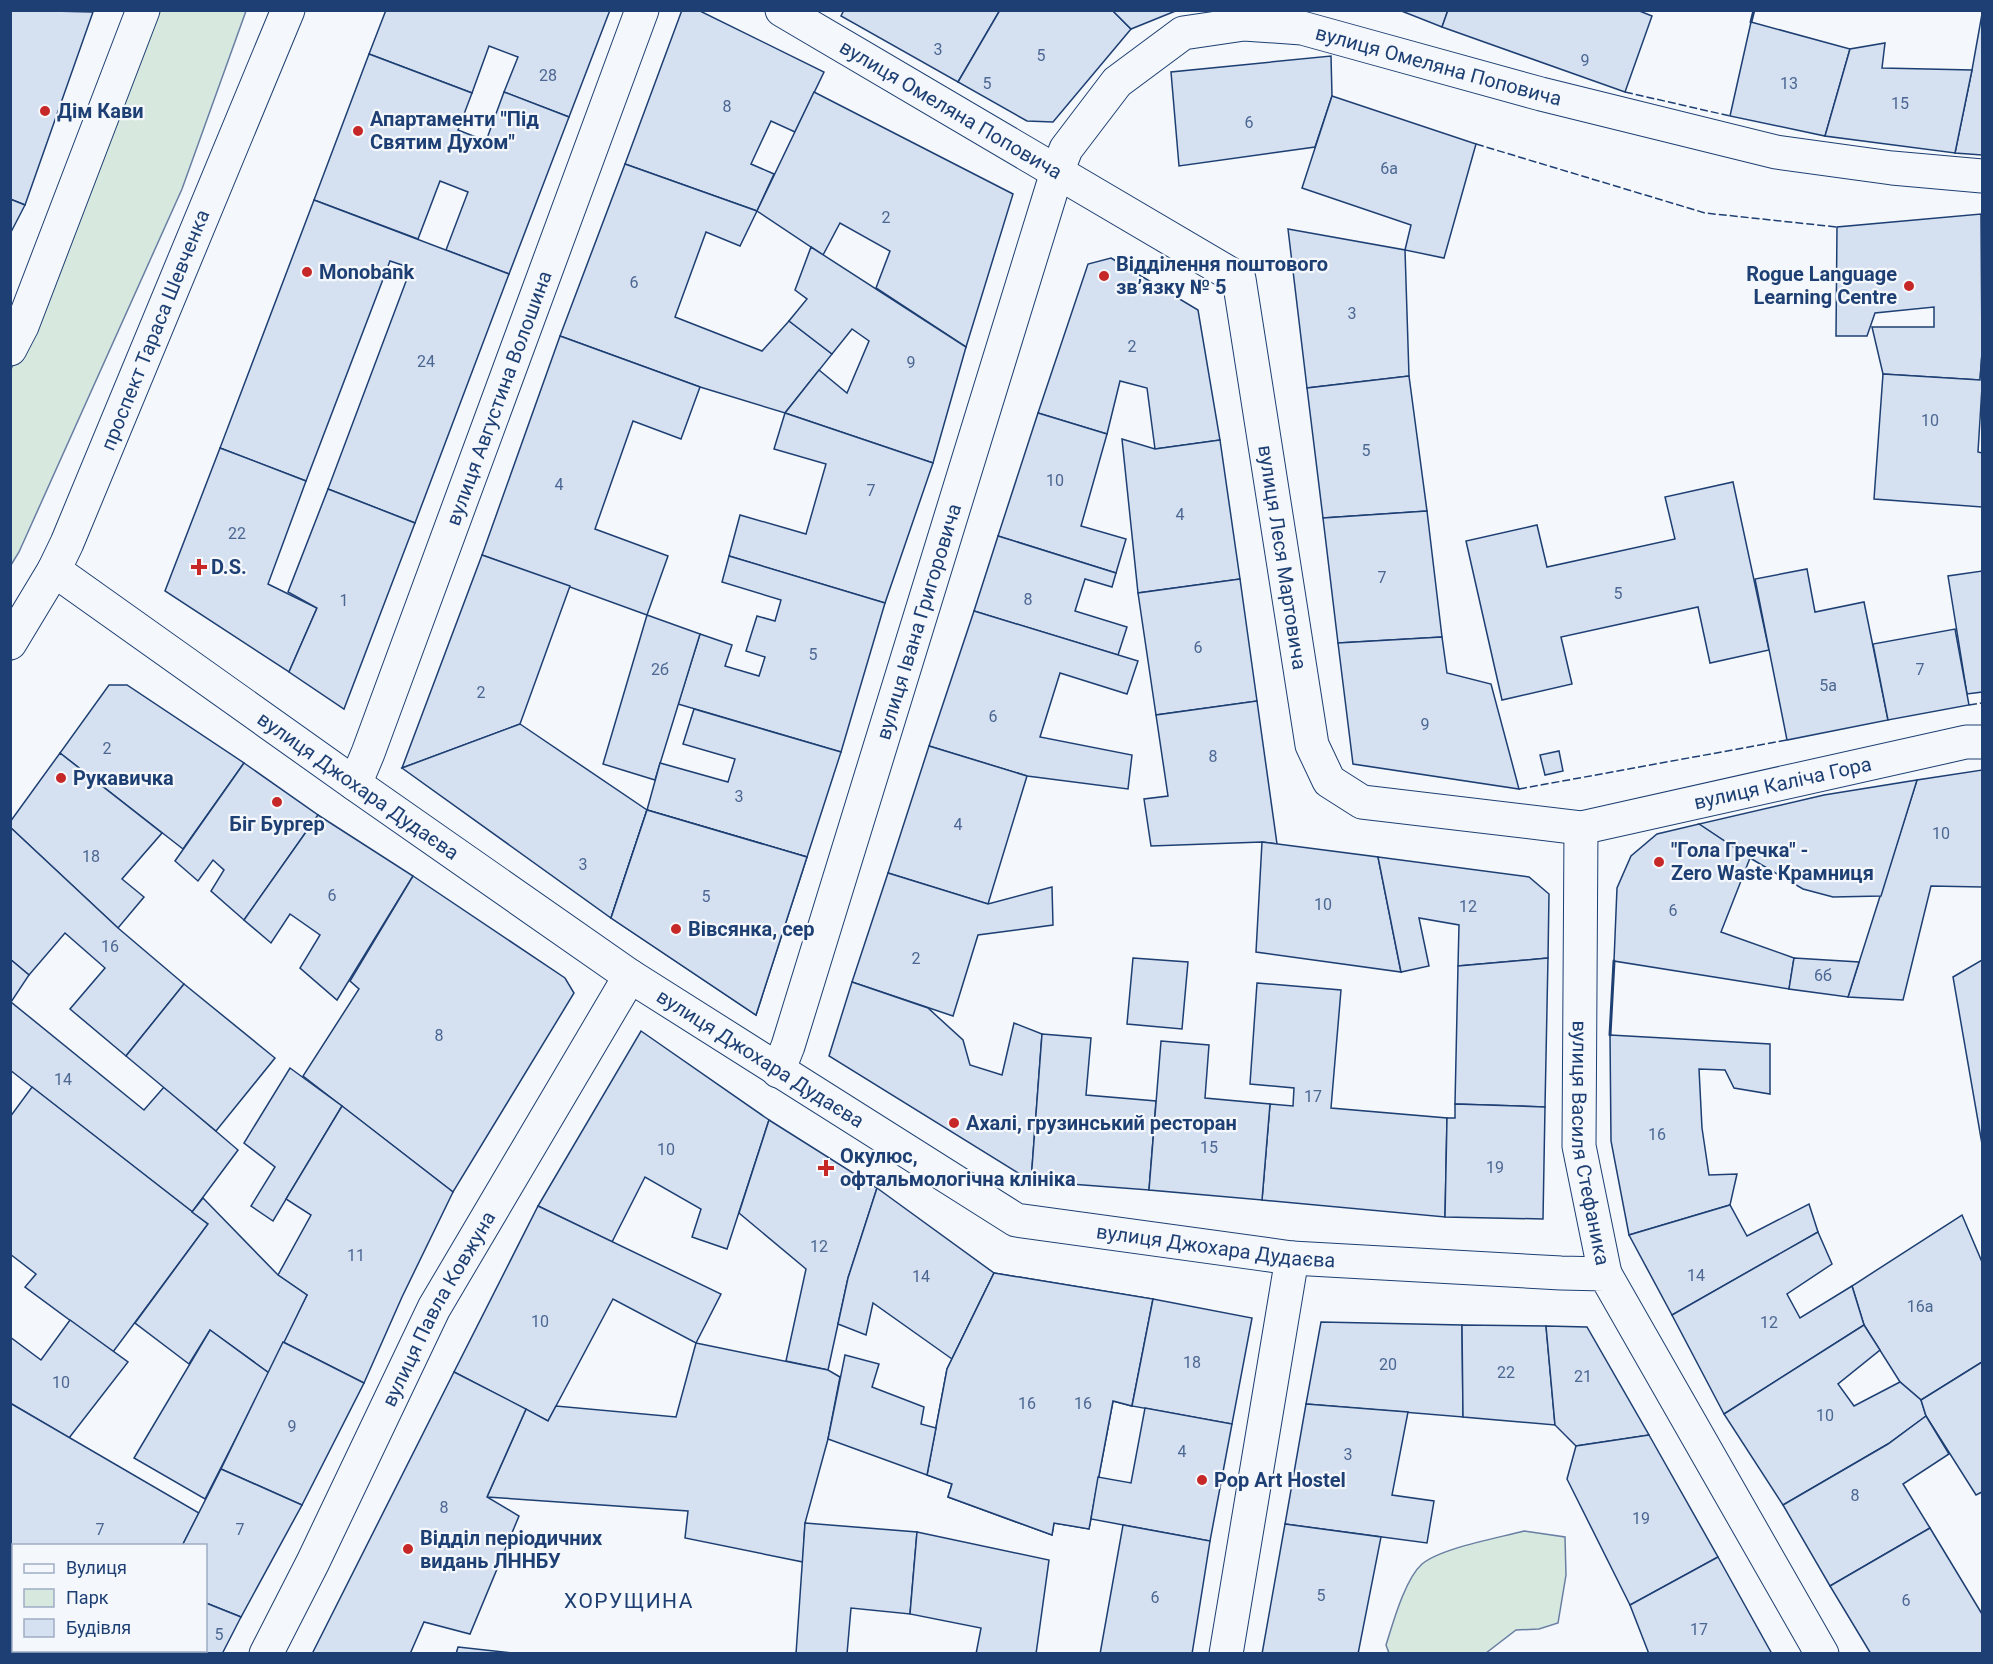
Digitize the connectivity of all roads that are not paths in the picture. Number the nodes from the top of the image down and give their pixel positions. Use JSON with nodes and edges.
{"nodes":[{"id":1,"x":143,"y":10,"type":"edge"},
{"id":2,"x":288,"y":10,"type":"edge"},
{"id":3,"x":642,"y":10,"type":"edge"},
{"id":4,"x":782,"y":10,"type":"edge"},
{"id":5,"x":1057,"y":172,"type":"junction"},
{"id":6,"x":1983,"y":176,"type":"edge"},
{"id":7,"x":10,"y":349,"type":"edge"},
{"id":8,"x":54,"y":570,"type":"junction"},
{"id":9,"x":10,"y":643,"type":"edge"},
{"id":10,"x":1983,"y":742,"type":"edge"},
{"id":11,"x":355,"y":784,"type":"junction"},
{"id":12,"x":1581,"y":828,"type":"junction"},
{"id":13,"x":630,"y":976,"type":"junction"},
{"id":14,"x":778,"y":1071,"type":"junction"},
{"id":15,"x":1292,"y":1258,"type":"junction"},
{"id":16,"x":1605,"y":1274,"type":"junction"},
{"id":17,"x":266,"y":1653,"type":"edge"},
{"id":18,"x":1226,"y":1653,"type":"edge"},
{"id":19,"x":1822,"y":1653,"type":"edge"}],
"edges":[{"from":1,"to":7,"type":"street"},
{"from":2,"to":8,"type":"street","name":"проспект Тараса Шевченка"},
{"from":3,"to":11,"type":"street","name":"вулиця Августина Волошина"},
{"from":4,"to":5,"type":"street","name":"вулиця Омеляна Поповича"},
{"from":5,"to":6,"type":"street","name":"вулиця Омеляна Поповича"},
{"from":5,"to":12,"type":"street","name":"вулиця Леся Мартовича"},
{"from":5,"to":14,"type":"street","name":"вулиця Івана Григоровича"},
{"from":8,"to":9,"type":"street","name":"проспект Тараса Шевченка"},
{"from":8,"to":11,"type":"street","name":"вулиця Джохара Дудаєва"},
{"from":10,"to":12,"type":"street","name":"вулиця Каліча Гора"},
{"from":11,"to":13,"type":"street","name":"вулиця Джохара Дудаєва"},
{"from":12,"to":16,"type":"street","name":"вулиця Василя Стефаника"},
{"from":13,"to":14,"type":"street","name":"вулиця Джохара Дудаєва"},
{"from":13,"to":17,"type":"street","name":"вулиця Павла Ковжуна"},
{"from":14,"to":15,"type":"street","name":"вулиця Джохара Дудаєва"},
{"from":15,"to":16,"type":"street","name":"вулиця Джохара Дудаєва"},
{"from":15,"to":18,"type":"street"},
{"from":16,"to":19,"type":"street","name":"вулиця Василя Стефаника"}]}
